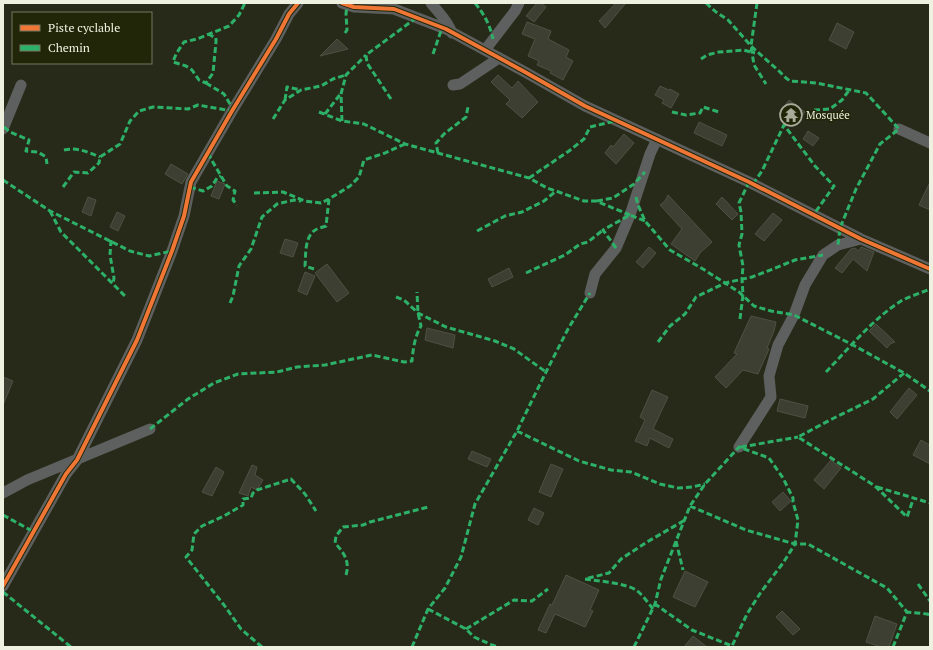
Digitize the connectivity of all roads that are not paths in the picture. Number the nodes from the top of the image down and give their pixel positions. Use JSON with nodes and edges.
{"nodes":[{"id":1,"x":298,"y":3,"type":"edge"},
{"id":2,"x":342,"y":3,"type":"edge"},
{"id":3,"x":431,"y":3,"type":"edge"},
{"id":4,"x":519,"y":3,"type":"edge"},
{"id":5,"x":452,"y":33,"type":"junction"},
{"id":6,"x":492,"y":35,"type":"dead end"},
{"id":7,"x":474,"y":45,"type":"junction"},
{"id":8,"x":484,"y":50,"type":"junction"},
{"id":9,"x":499,"y":58,"type":"junction"},
{"id":10,"x":21,"y":85,"type":"dead end"},
{"id":11,"x":453,"y":86,"type":"dead end"},
{"id":12,"x":3,"y":129,"type":"edge"},
{"id":13,"x":898,"y":130,"type":"dead end"},
{"id":14,"x":657,"y":139,"type":"junction"},
{"id":15,"x":930,"y":143,"type":"edge"},
{"id":16,"x":861,"y":239,"type":"junction"},
{"id":17,"x":930,"y":269,"type":"edge"},
{"id":18,"x":590,"y":293,"type":"dead end"},
{"id":19,"x":150,"y":429,"type":"dead end"},
{"id":20,"x":739,"y":447,"type":"dead end"},
{"id":21,"x":77,"y":460,"type":"junction"},
{"id":22,"x":3,"y":493,"type":"edge"},
{"id":23,"x":3,"y":586,"type":"edge"}],
"edges":[{"from":1,"to":21,"type":"street"},
{"from":2,"to":5,"type":"street"},
{"from":3,"to":5,"type":"street"},
{"from":4,"to":8,"type":"street"},
{"from":5,"to":7,"type":"street"},
{"from":6,"to":7,"type":"street"},
{"from":7,"to":8,"type":"street"},
{"from":8,"to":9,"type":"street"},
{"from":9,"to":11,"type":"street"},
{"from":9,"to":14,"type":"street"},
{"from":10,"to":12,"type":"street"},
{"from":13,"to":15,"type":"street"},
{"from":14,"to":16,"type":"street"},
{"from":14,"to":18,"type":"street"},
{"from":16,"to":17,"type":"street"},
{"from":16,"to":20,"type":"street"},
{"from":19,"to":21,"type":"street"},
{"from":21,"to":22,"type":"street"},
{"from":21,"to":23,"type":"street"}]}
